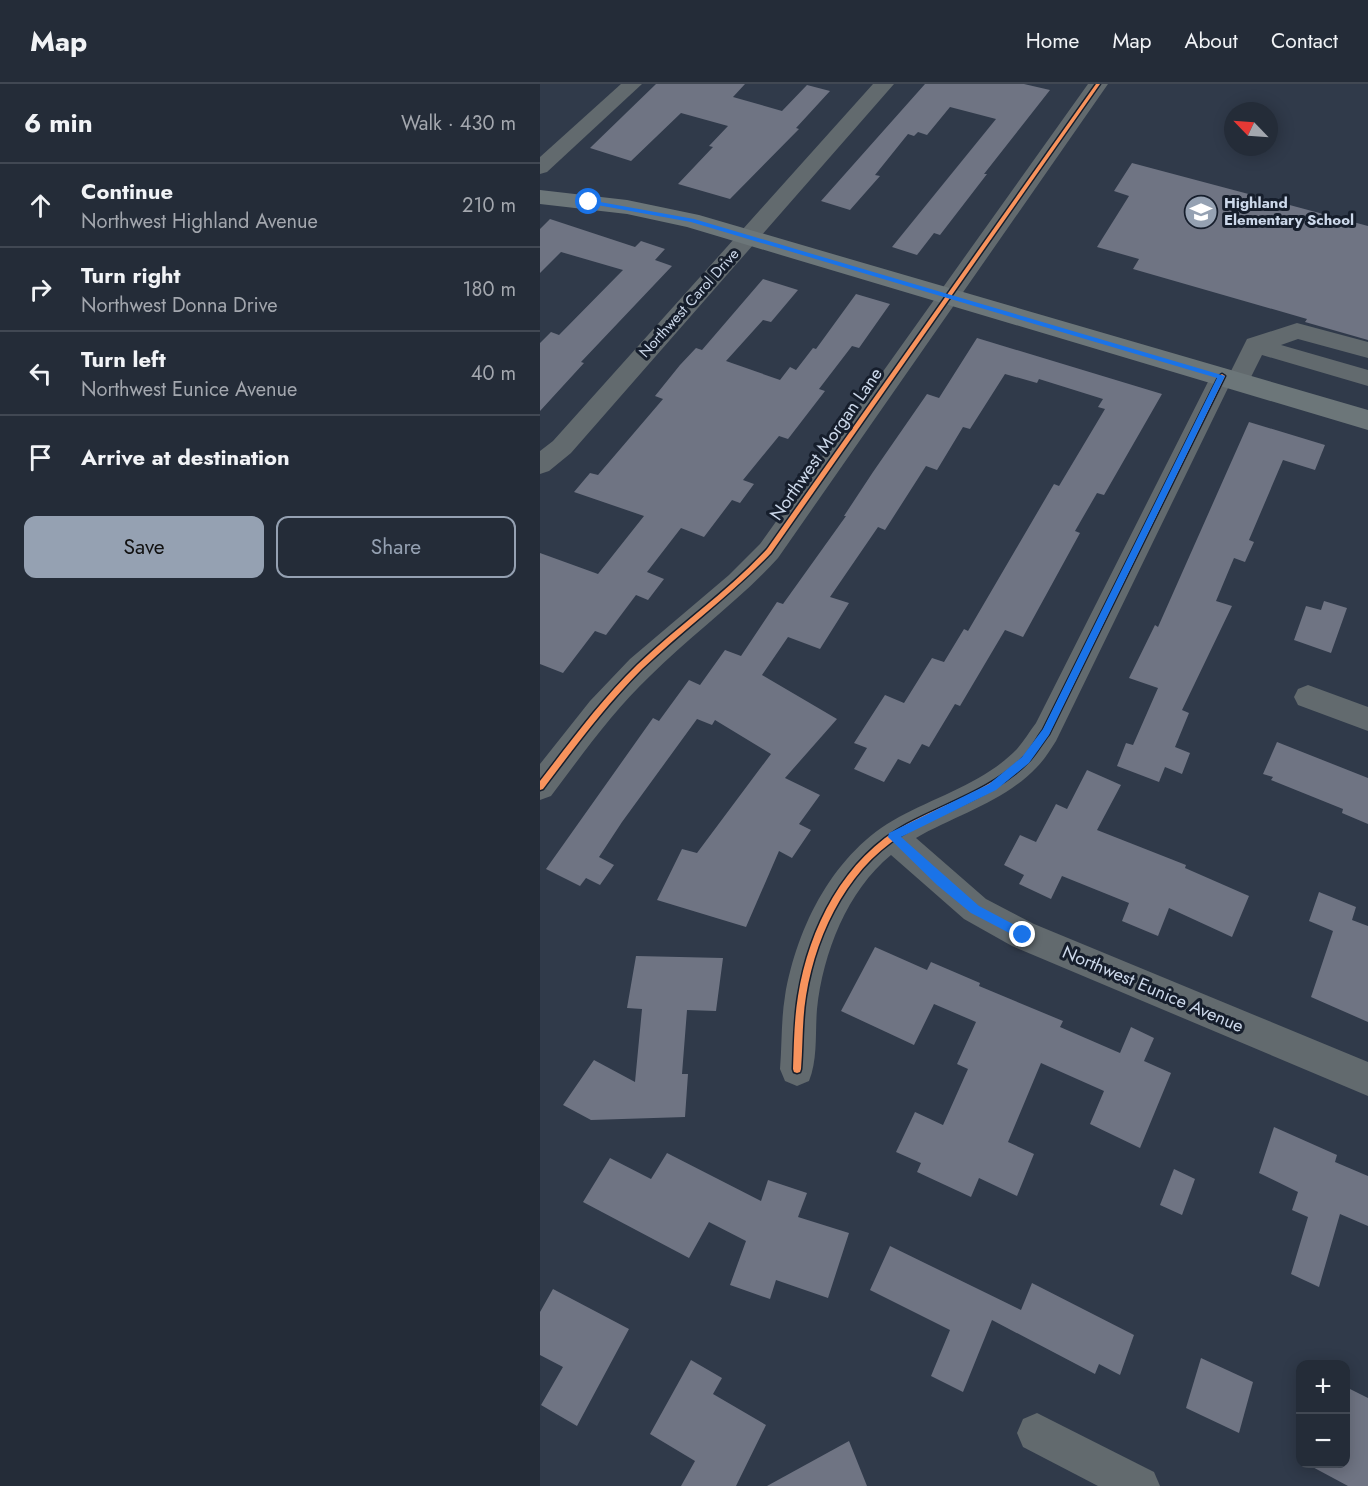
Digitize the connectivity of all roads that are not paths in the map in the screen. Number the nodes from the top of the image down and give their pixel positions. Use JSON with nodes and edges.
{"nodes":[{"id":1,"x":632,"y":84,"type":"edge"},
{"id":2,"x":884,"y":84,"type":"edge"},
{"id":3,"x":1098,"y":84,"type":"edge"},
{"id":4,"x":540,"y":168,"type":"edge"},
{"id":5,"x":540,"y":197,"type":"edge"},
{"id":6,"x":748,"y":236,"type":"junction"},
{"id":7,"x":948,"y":296,"type":"junction"},
{"id":8,"x":1255,"y":345,"type":"junction"},
{"id":9,"x":1368,"y":350,"type":"edge"},
{"id":10,"x":1368,"y":378,"type":"edge"},
{"id":11,"x":1230,"y":379,"type":"junction"},
{"id":12,"x":1368,"y":420,"type":"edge"},
{"id":13,"x":540,"y":465,"type":"edge"},
{"id":14,"x":1308,"y":697,"type":"dead end"},
{"id":15,"x":1368,"y":719,"type":"edge"},
{"id":16,"x":540,"y":788,"type":"edge"},
{"id":17,"x":893,"y":837,"type":"junction"},
{"id":18,"x":796,"y":1069,"type":"dead end"},
{"id":19,"x":1368,"y":1079,"type":"edge"},
{"id":20,"x":1037,"y":1433,"type":"dead end"},
{"id":21,"x":1140,"y":1486,"type":"edge"}],
"edges":[{"from":1,"to":4,"type":"street"},
{"from":2,"to":6,"type":"street","name":"Northwest Carol Drive"},
{"from":3,"to":7,"type":"street","name":"Northwest Morgan Lane"},
{"from":5,"to":6,"type":"main road"},
{"from":6,"to":7,"type":"main road"},
{"from":6,"to":13,"type":"street","name":"Northwest Carol Drive"},
{"from":7,"to":11,"type":"main road"},
{"from":7,"to":16,"type":"street","name":"Northwest Morgan Lane"},
{"from":8,"to":9,"type":"street"},
{"from":8,"to":10,"type":"street"},
{"from":8,"to":11,"type":"street"},
{"from":11,"to":12,"type":"main road"},
{"from":11,"to":17,"type":"street"},
{"from":14,"to":15,"type":"street"},
{"from":17,"to":18,"type":"street"},
{"from":17,"to":19,"type":"street","name":"Northwest Eunice Avenue"},
{"from":20,"to":21,"type":"street"}]}
